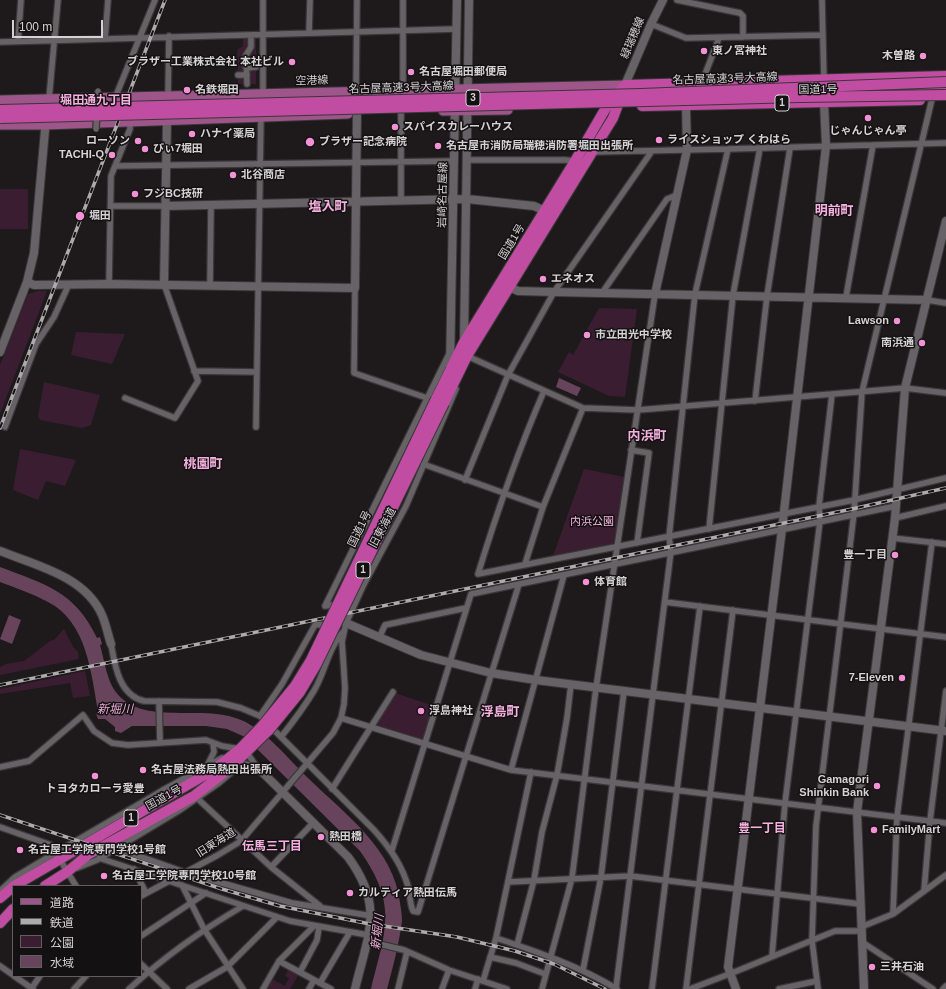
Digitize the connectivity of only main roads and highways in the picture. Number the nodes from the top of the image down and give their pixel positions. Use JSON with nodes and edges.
{"nodes":[{"id":1,"x":946,"y":76,"type":"edge"},
{"id":2,"x":946,"y":82,"type":"edge"},
{"id":3,"x":625,"y":85,"type":"junction"},
{"id":4,"x":946,"y":88,"type":"edge"},
{"id":5,"x":946,"y":95,"type":"edge"},
{"id":6,"x":946,"y":98,"type":"edge"},
{"id":7,"x":0,"y":100,"type":"edge"},
{"id":8,"x":887,"y":102,"type":"junction"},
{"id":9,"x":607,"y":106,"type":"junction"},
{"id":10,"x":618,"y":106,"type":"junction"},
{"id":11,"x":0,"y":110,"type":"edge"},
{"id":12,"x":0,"y":118,"type":"edge"},
{"id":13,"x":0,"y":125,"type":"edge"},
{"id":14,"x":435,"y":400,"type":"junction"},
{"id":15,"x":244,"y":750,"type":"junction"},
{"id":16,"x":15,"y":885,"type":"edge"},
{"id":17,"x":47,"y":885,"type":"edge"},
{"id":18,"x":12,"y":888,"type":"edge"},
{"id":19,"x":0,"y":898,"type":"edge"},
{"id":20,"x":12,"y":910,"type":"edge"},
{"id":21,"x":0,"y":923,"type":"edge"}],
"edges":[{"from":1,"to":3,"type":"highway","name":"国道1号","number":"1"},
{"from":2,"to":11,"type":"highway","name":"名古屋高速3号大高線","number":"3","bridge":true},
{"from":3,"to":7,"type":"main road","name":"空港線"},
{"from":3,"to":9,"type":"highway","name":"国道1号","number":"1"},
{"from":3,"to":10,"type":"highway","name":"国道1号","number":"1"},
{"from":4,"to":8,"type":"highway"},
{"from":5,"to":12,"type":"highway","name":"名古屋高速3号大高線","number":"3","bridge":true},
{"from":6,"to":8,"type":"highway","name":"国道1号","number":"1"},
{"from":8,"to":10,"type":"highway","name":"国道1号","number":"1"},
{"from":9,"to":10,"type":"main road"},
{"from":9,"to":13,"type":"main road"},
{"from":9,"to":14,"type":"highway","name":"国道1号","number":"1"},
{"from":10,"to":14,"type":"highway","name":"国道1号","number":"1"},
{"from":14,"to":15,"type":"highway","name":"国道1号","number":"1","bridge":true},
{"from":15,"to":16,"type":"highway","name":"国道1号","number":"1"},
{"from":15,"to":17,"type":"highway","name":"国道1号","number":"1"},
{"from":18,"to":19,"type":"highway","name":"国道1号","number":"1"},
{"from":20,"to":21,"type":"highway"}]}
